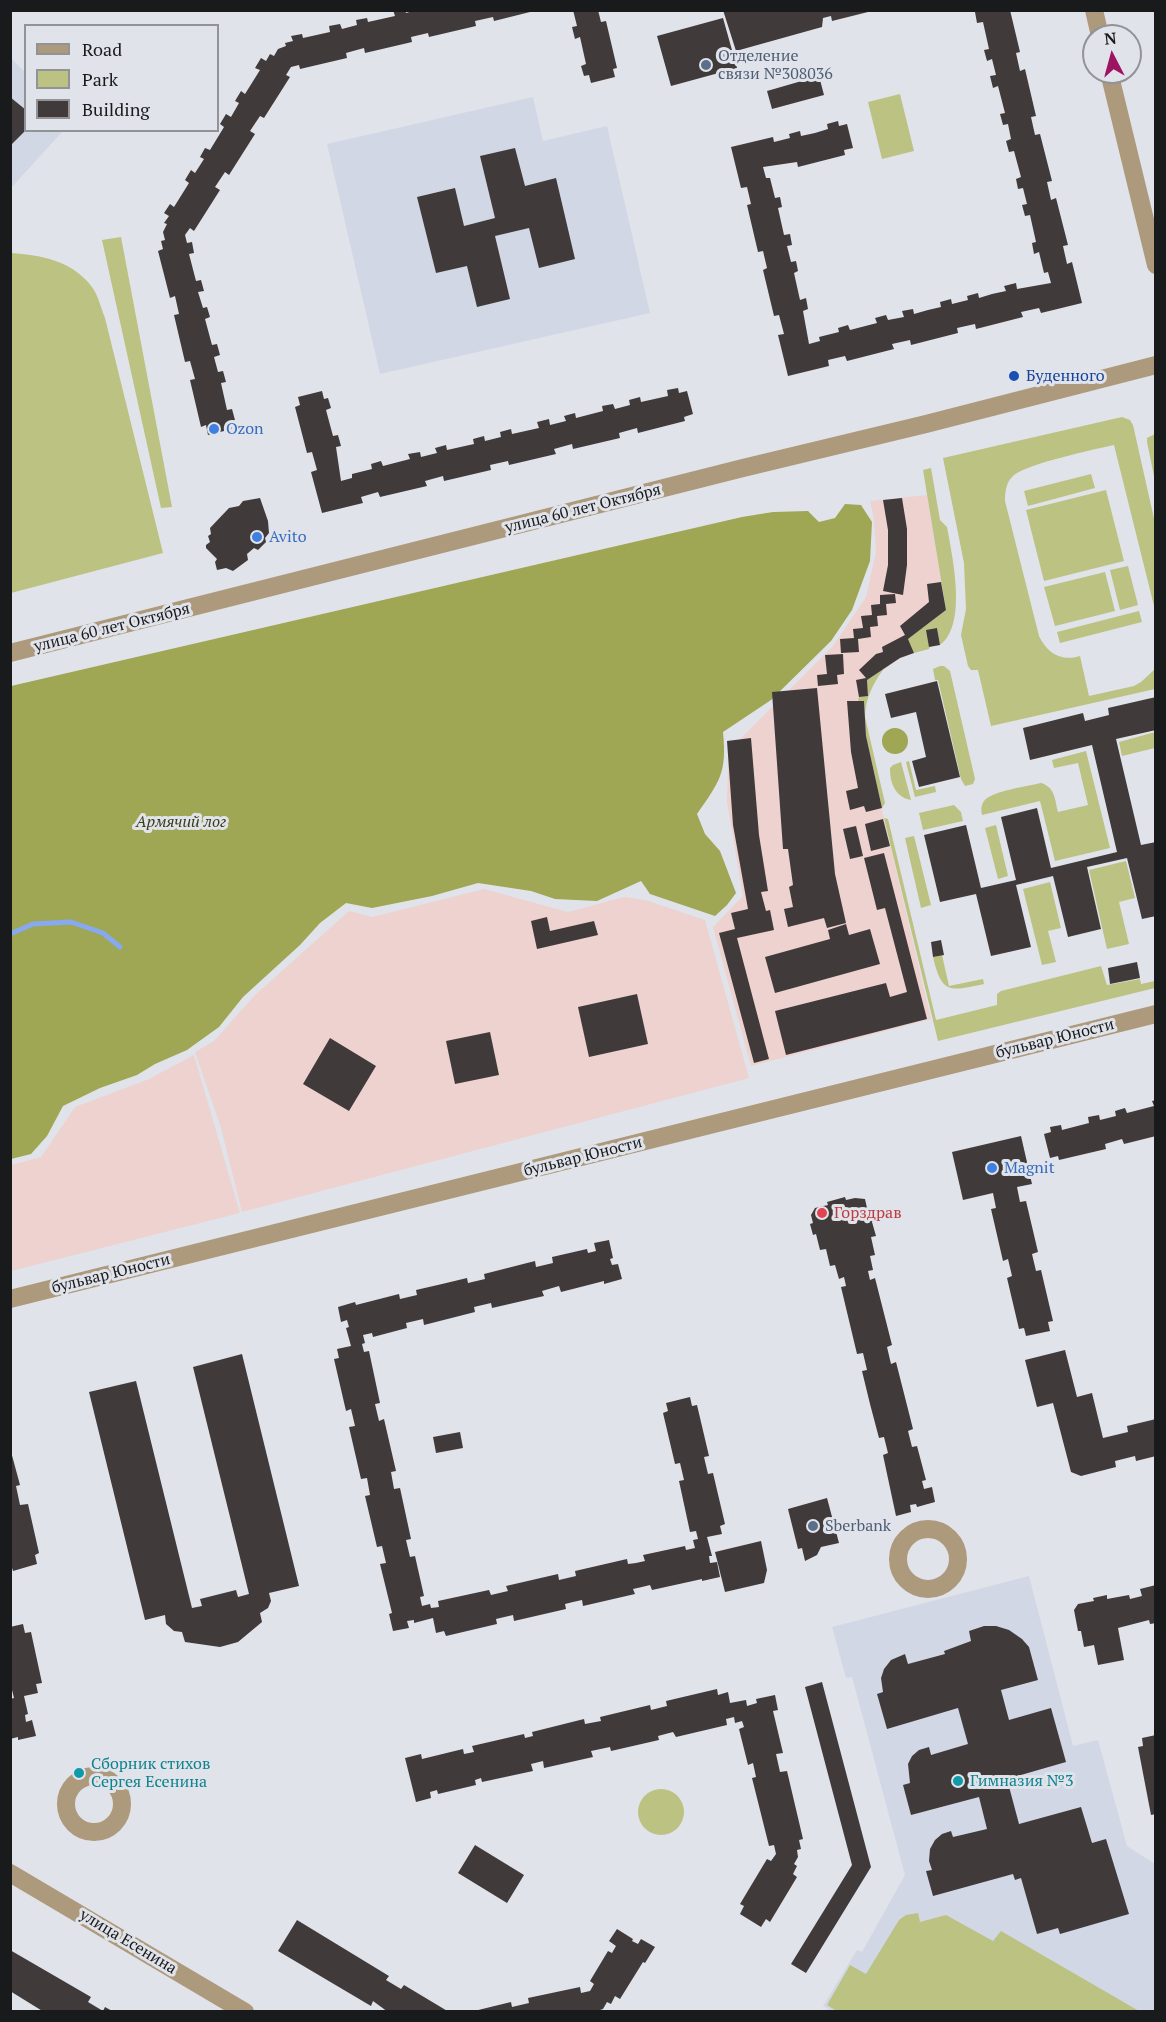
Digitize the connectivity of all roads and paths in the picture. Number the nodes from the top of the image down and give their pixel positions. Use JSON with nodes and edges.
{"nodes":[{"id":1,"x":1112,"y":84,"type":"edge"},
{"id":2,"x":1155,"y":265,"type":"edge"},
{"id":3,"x":1155,"y":365,"type":"edge"},
{"id":4,"x":10,"y":653,"type":"edge"},
{"id":5,"x":1155,"y":1014,"type":"edge"},
{"id":6,"x":10,"y":1299,"type":"edge"},
{"id":7,"x":10,"y":1873,"type":"edge"},
{"id":8,"x":245,"y":2012,"type":"edge"}],
"edges":[{"from":1,"to":2,"type":"street"},
{"from":3,"to":4,"type":"street","name":"улица 60 лет Октября"},
{"from":5,"to":6,"type":"street","name":"бульвар Юности"},
{"from":7,"to":8,"type":"street","name":"улица Есенина"}]}
